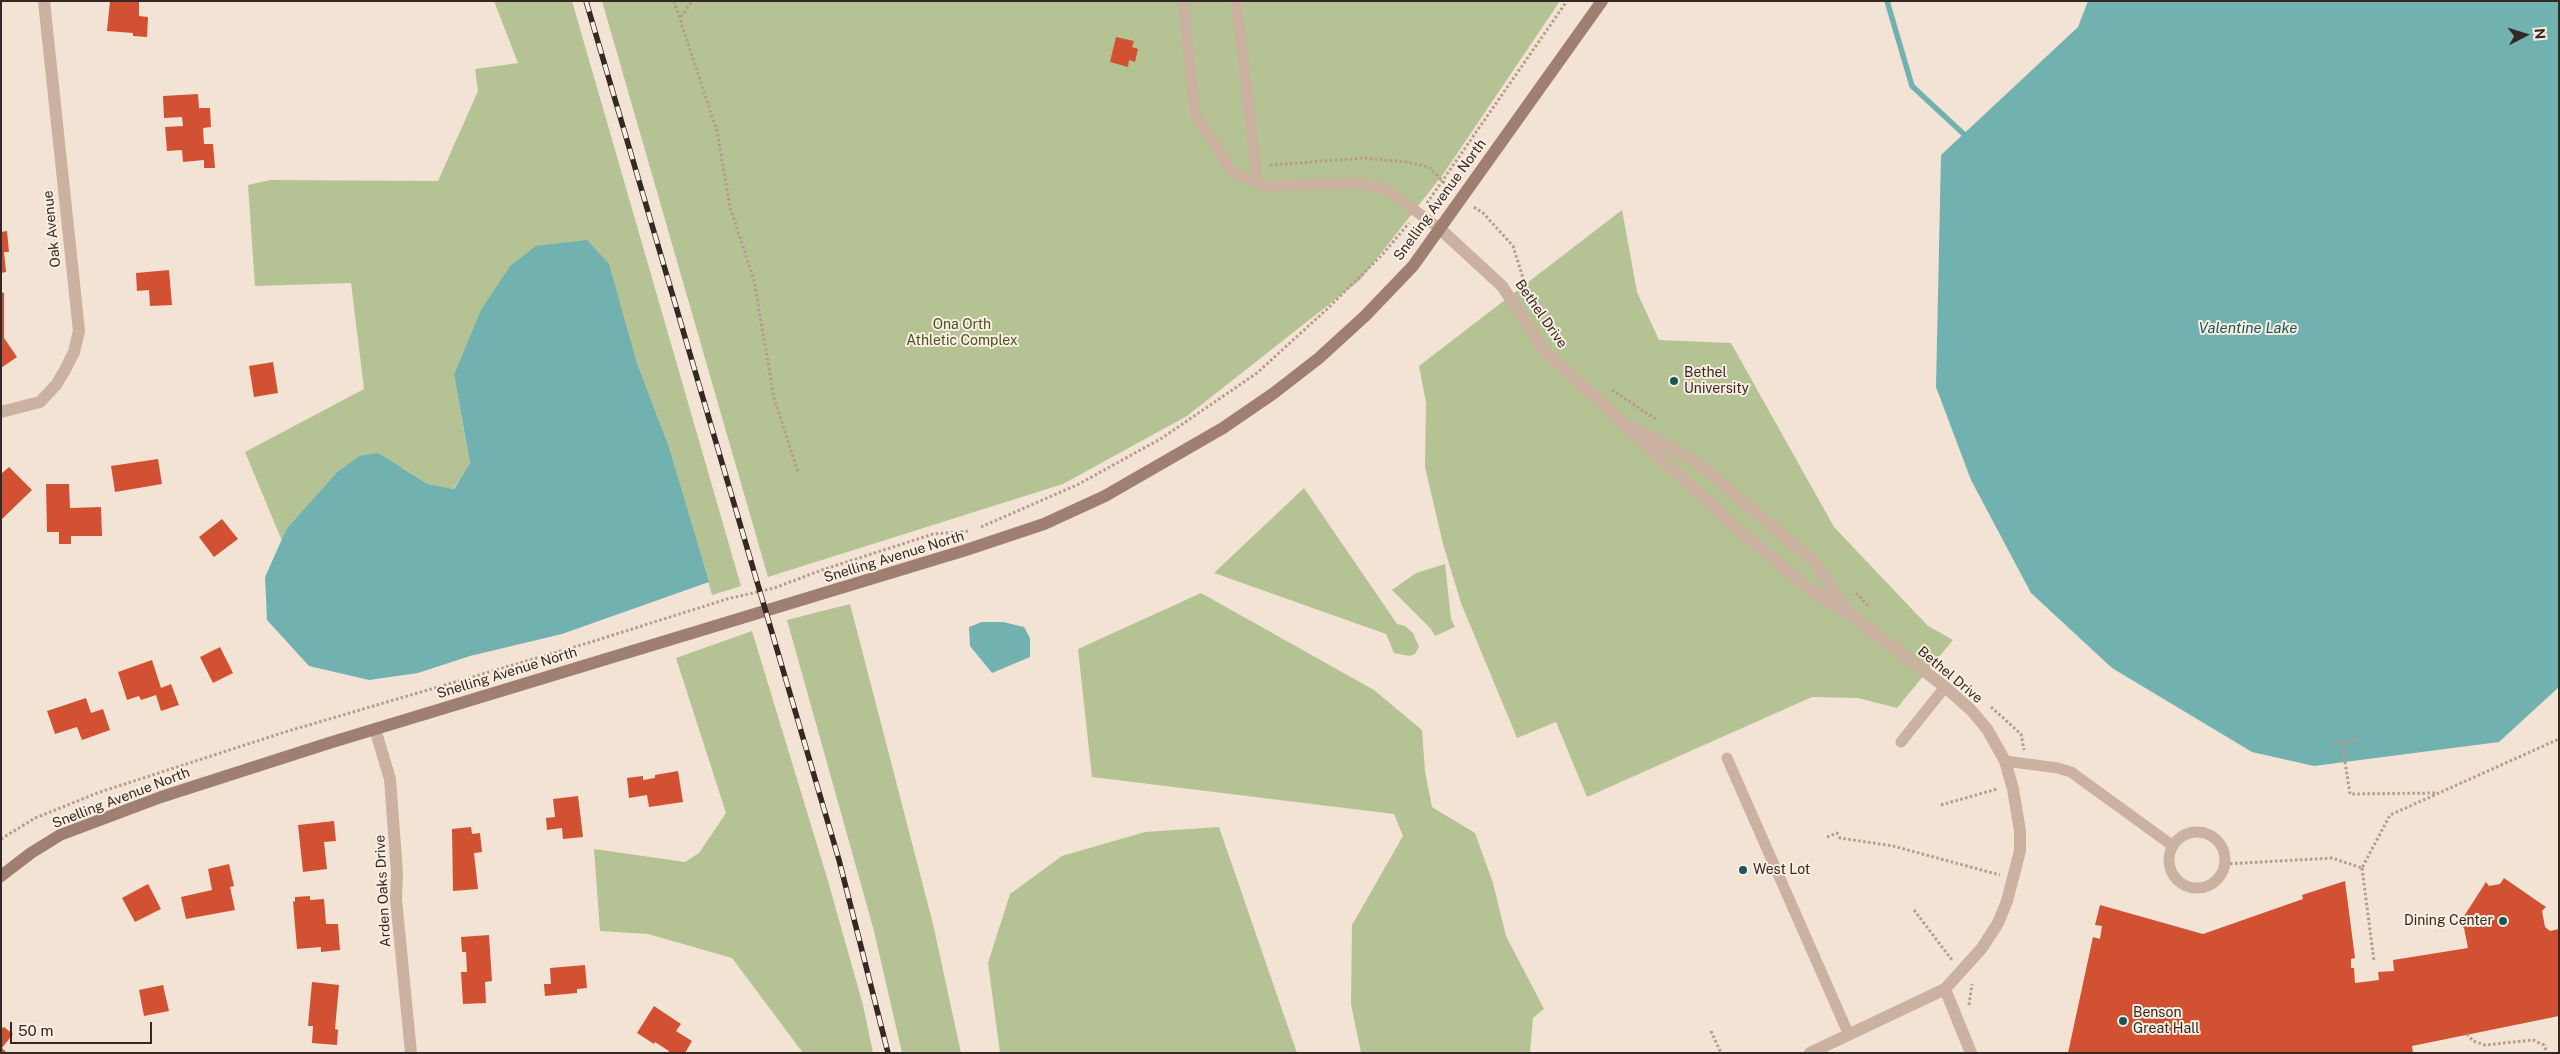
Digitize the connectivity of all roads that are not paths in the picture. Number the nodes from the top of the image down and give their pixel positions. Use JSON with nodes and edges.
{"nodes":[{"id":1,"x":44,"y":1,"type":"edge"},
{"id":2,"x":1183,"y":1,"type":"edge"},
{"id":3,"x":1236,"y":1,"type":"edge"},
{"id":4,"x":1602,"y":1,"type":"edge"},
{"id":5,"x":1256,"y":182,"type":"junction"},
{"id":6,"x":1439,"y":228,"type":"junction"},
{"id":7,"x":1,"y":412,"type":"edge"},
{"id":8,"x":1617,"y":419,"type":"junction"},
{"id":9,"x":1847,"y":612,"type":"junction"},
{"id":10,"x":1946,"y":687,"type":"junction"},
{"id":11,"x":375,"y":729,"type":"junction"},
{"id":12,"x":1901,"y":742,"type":"dead end"},
{"id":13,"x":1727,"y":758,"type":"dead end"},
{"id":14,"x":2005,"y":761,"type":"junction"},
{"id":15,"x":2173,"y":846,"type":"junction"},
{"id":16,"x":16,"y":863,"type":"junction"},
{"id":17,"x":1,"y":868,"type":"edge"},
{"id":18,"x":1,"y":876,"type":"edge"},
{"id":19,"x":1945,"y":989,"type":"junction"},
{"id":20,"x":1849,"y":1035,"type":"junction"},
{"id":21,"x":411,"y":1053,"type":"edge"},
{"id":22,"x":1810,"y":1053,"type":"edge"},
{"id":23,"x":1971,"y":1053,"type":"edge"}],
"edges":[{"from":1,"to":7,"type":"street","name":"Oak Avenue"},
{"from":2,"to":5,"type":"lane"},
{"from":3,"to":5,"type":"lane"},
{"from":4,"to":6,"type":"street","name":"Snelling Avenue North"},
{"from":5,"to":6,"type":"lane"},
{"from":6,"to":8,"type":"street","name":"Bethel Drive"},
{"from":6,"to":11,"type":"street","name":"Snelling Avenue North"},
{"from":8,"to":9,"type":"street","name":"Bethel Drive"},
{"from":8,"to":9,"type":"street","name":"Bethel Drive"},
{"from":9,"to":10,"type":"street","name":"Bethel Drive"},
{"from":10,"to":12,"type":"lane"},
{"from":10,"to":14,"type":"street","name":"Bethel Drive"},
{"from":11,"to":16,"type":"street","name":"Snelling Avenue North"},
{"from":11,"to":21,"type":"street","name":"Arden Oaks Drive"},
{"from":13,"to":20,"type":"lane"},
{"from":14,"to":15,"type":"lane"},
{"from":14,"to":19,"type":"street","name":"Bethel Drive"},
{"from":15,"to":15,"type":"lane"},
{"from":16,"to":17,"type":"street","name":"Snelling Avenue North"},
{"from":16,"to":18,"type":"street","name":"Snelling Avenue North"},
{"from":19,"to":20,"type":"street"},
{"from":19,"to":23,"type":"street"},
{"from":20,"to":22,"type":"street"}]}
